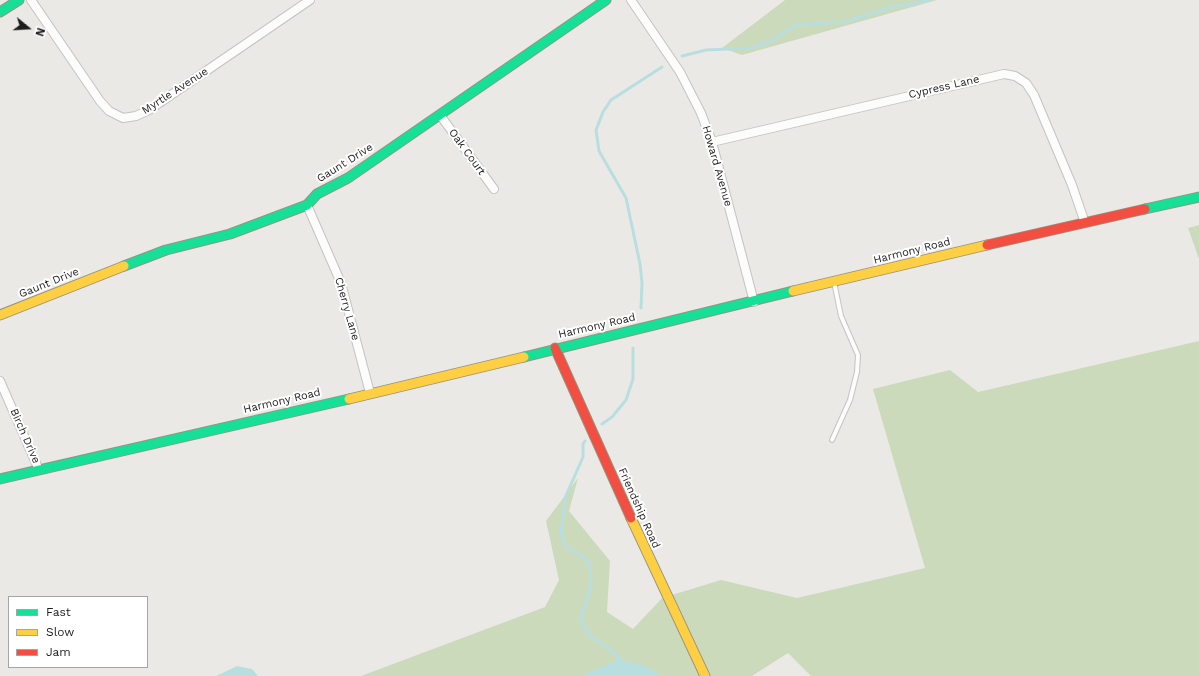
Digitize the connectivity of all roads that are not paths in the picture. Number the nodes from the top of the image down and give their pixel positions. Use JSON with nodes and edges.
{"nodes":[{"id":1,"x":18,"y":0,"type":"edge"},
{"id":2,"x":31,"y":0,"type":"edge"},
{"id":3,"x":310,"y":0,"type":"edge"},
{"id":4,"x":606,"y":0,"type":"edge"},
{"id":5,"x":631,"y":0,"type":"edge"},
{"id":6,"x":0,"y":12,"type":"edge"},
{"id":7,"x":440,"y":115,"type":"junction"},
{"id":8,"x":712,"y":142,"type":"junction"},
{"id":9,"x":494,"y":189,"type":"dead end"},
{"id":10,"x":1199,"y":197,"type":"edge"},
{"id":11,"x":307,"y":205,"type":"junction"},
{"id":12,"x":1085,"y":223,"type":"junction"},
{"id":13,"x":834,"y":282,"type":"junction"},
{"id":14,"x":754,"y":302,"type":"junction"},
{"id":15,"x":0,"y":315,"type":"edge"},
{"id":16,"x":555,"y":348,"type":"junction"},
{"id":17,"x":0,"y":381,"type":"edge"},
{"id":18,"x":370,"y":393,"type":"junction"},
{"id":19,"x":832,"y":440,"type":"dead end"},
{"id":20,"x":39,"y":470,"type":"junction"},
{"id":21,"x":0,"y":479,"type":"edge"},
{"id":22,"x":705,"y":676,"type":"edge"}],
"edges":[{"from":1,"to":6,"type":"main road"},
{"from":2,"to":3,"type":"street","name":"Myrtle Avenue"},
{"from":4,"to":7,"type":"main road","name":"Gaunt Drive"},
{"from":5,"to":8,"type":"street","name":"Howard Avenue"},
{"from":7,"to":9,"type":"street","name":"Oak Court"},
{"from":7,"to":11,"type":"main road","name":"Gaunt Drive"},
{"from":8,"to":12,"type":"street","name":"Cypress Lane"},
{"from":8,"to":14,"type":"street","name":"Howard Avenue"},
{"from":10,"to":12,"type":"main road","name":"Harmony Road"},
{"from":11,"to":15,"type":"main road","name":"Gaunt Drive"},
{"from":11,"to":18,"type":"street","name":"Cherry Lane"},
{"from":12,"to":13,"type":"main road","name":"Harmony Road"},
{"from":13,"to":14,"type":"main road","name":"Harmony Road"},
{"from":13,"to":19,"type":"lane"},
{"from":14,"to":16,"type":"main road","name":"Harmony Road"},
{"from":16,"to":18,"type":"main road","name":"Harmony Road"},
{"from":16,"to":22,"type":"main road","name":"Friendship Road"},
{"from":17,"to":20,"type":"street","name":"Birch Drive"},
{"from":18,"to":20,"type":"main road","name":"Harmony Road"},
{"from":20,"to":21,"type":"main road","name":"Harmony Road"}]}
